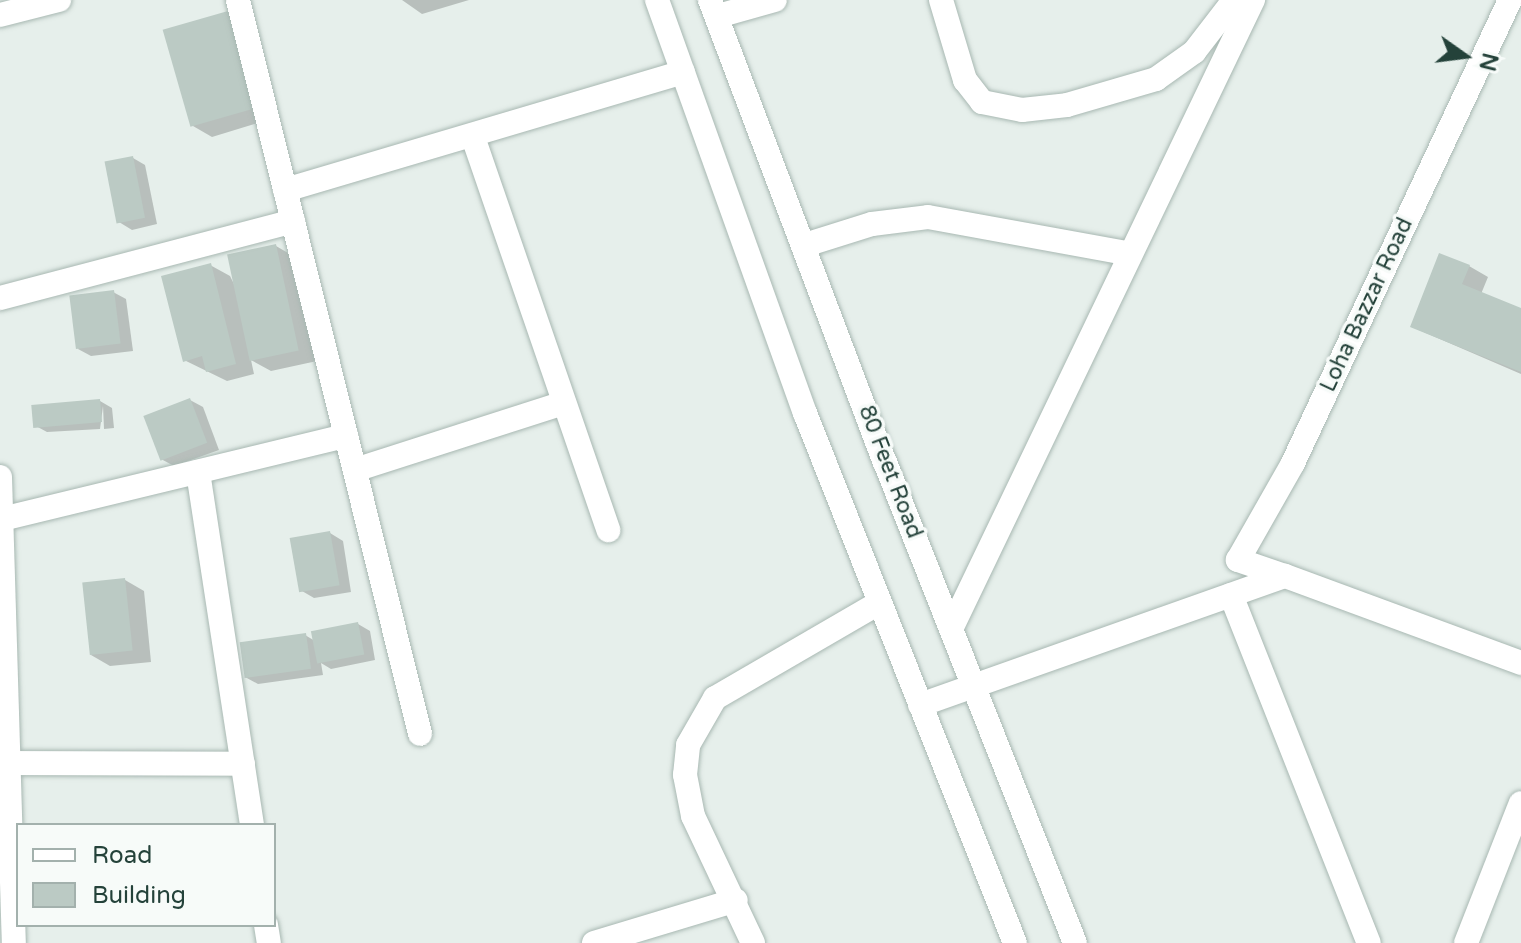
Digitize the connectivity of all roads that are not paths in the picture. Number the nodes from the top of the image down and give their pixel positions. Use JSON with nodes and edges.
{"nodes":[{"id":1,"x":59,"y":0,"type":"edge"},
{"id":2,"x":238,"y":0,"type":"edge"},
{"id":3,"x":657,"y":0,"type":"edge"},
{"id":4,"x":775,"y":0,"type":"edge"},
{"id":5,"x":941,"y":0,"type":"edge"},
{"id":6,"x":1234,"y":0,"type":"edge"},
{"id":7,"x":1253,"y":0,"type":"edge"},
{"id":8,"x":1510,"y":0,"type":"edge"},
{"id":9,"x":714,"y":8,"type":"edge"},
{"id":10,"x":0,"y":15,"type":"edge"},
{"id":11,"x":683,"y":72,"type":"junction"},
{"id":12,"x":473,"y":137,"type":"junction"},
{"id":13,"x":285,"y":190,"type":"junction"},
{"id":14,"x":293,"y":221,"type":"junction"},
{"id":15,"x":805,"y":245,"type":"junction"},
{"id":16,"x":1131,"y":254,"type":"junction"},
{"id":17,"x":0,"y":298,"type":"edge"},
{"id":18,"x":564,"y":403,"type":"junction"},
{"id":19,"x":346,"y":436,"type":"junction"},
{"id":20,"x":355,"y":470,"type":"junction"},
{"id":21,"x":198,"y":472,"type":"junction"},
{"id":22,"x":0,"y":477,"type":"edge"},
{"id":23,"x":2,"y":528,"type":"edge"},
{"id":24,"x":608,"y":530,"type":"dead end"},
{"id":25,"x":1285,"y":576,"type":"junction"},
{"id":26,"x":1231,"y":595,"type":"junction"},
{"id":27,"x":879,"y":603,"type":"junction"},
{"id":28,"x":952,"y":627,"type":"junction"},
{"id":29,"x":1521,"y":663,"type":"edge"},
{"id":30,"x":977,"y":686,"type":"junction"},
{"id":31,"x":920,"y":705,"type":"junction"},
{"id":32,"x":420,"y":734,"type":"dead end"},
{"id":33,"x":9,"y":763,"type":"junction"},
{"id":34,"x":243,"y":764,"type":"junction"},
{"id":35,"x":1521,"y":803,"type":"edge"},
{"id":36,"x":252,"y":823,"type":"edge"},
{"id":37,"x":736,"y":900,"type":"junction"},
{"id":38,"x":14,"y":943,"type":"edge"},
{"id":39,"x":594,"y":943,"type":"edge"},
{"id":40,"x":753,"y":943,"type":"edge"},
{"id":41,"x":1015,"y":943,"type":"edge"},
{"id":42,"x":1075,"y":943,"type":"edge"},
{"id":43,"x":1369,"y":943,"type":"edge"},
{"id":44,"x":1466,"y":943,"type":"edge"}],
"edges":[{"from":1,"to":10,"type":"street"},
{"from":2,"to":13,"type":"street"},
{"from":3,"to":11,"type":"street"},
{"from":4,"to":9,"type":"street"},
{"from":5,"to":6,"type":"street"},
{"from":7,"to":16,"type":"street"},
{"from":8,"to":25,"type":"street","name":"Loha Bazzar Road"},
{"from":9,"to":15,"type":"street","name":"80 Feet Road"},
{"from":11,"to":12,"type":"street"},
{"from":11,"to":27,"type":"street"},
{"from":12,"to":13,"type":"street"},
{"from":12,"to":18,"type":"street"},
{"from":13,"to":14,"type":"street"},
{"from":14,"to":17,"type":"street"},
{"from":14,"to":19,"type":"street"},
{"from":15,"to":16,"type":"street"},
{"from":15,"to":28,"type":"street","name":"80 Feet Road"},
{"from":16,"to":28,"type":"street"},
{"from":18,"to":20,"type":"street"},
{"from":18,"to":24,"type":"street"},
{"from":19,"to":20,"type":"street"},
{"from":19,"to":21,"type":"street"},
{"from":20,"to":32,"type":"street"},
{"from":21,"to":23,"type":"street"},
{"from":21,"to":34,"type":"street"},
{"from":22,"to":23,"type":"street"},
{"from":23,"to":33,"type":"street"},
{"from":25,"to":26,"type":"street"},
{"from":25,"to":29,"type":"street"},
{"from":26,"to":30,"type":"street"},
{"from":26,"to":43,"type":"street"},
{"from":27,"to":31,"type":"street"},
{"from":27,"to":37,"type":"street"},
{"from":28,"to":30,"type":"street","name":"80 Feet Road"},
{"from":30,"to":31,"type":"street"},
{"from":30,"to":42,"type":"street","name":"80 Feet Road"},
{"from":31,"to":41,"type":"street"},
{"from":33,"to":34,"type":"street"},
{"from":33,"to":38,"type":"street"},
{"from":34,"to":36,"type":"street"},
{"from":35,"to":44,"type":"street"},
{"from":37,"to":39,"type":"street"},
{"from":37,"to":40,"type":"street"}]}
